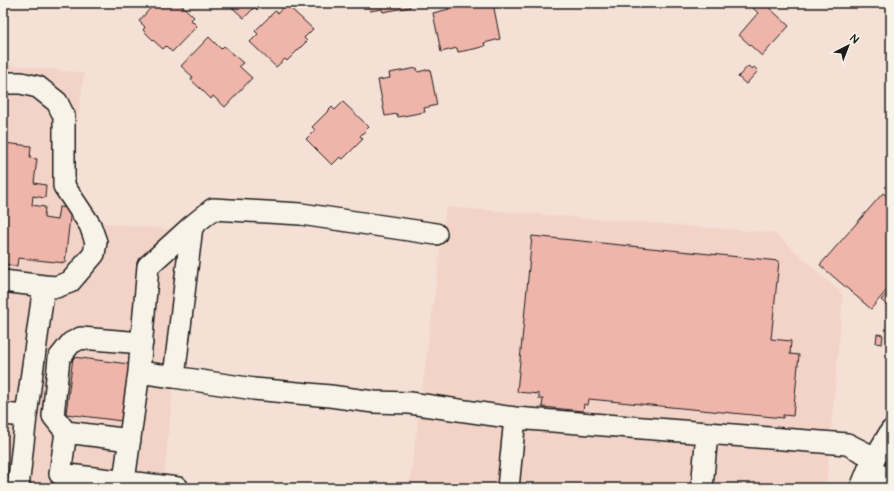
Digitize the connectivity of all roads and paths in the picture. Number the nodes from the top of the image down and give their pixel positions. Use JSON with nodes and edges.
{"nodes":[{"id":1,"x":3,"y":83,"type":"edge"},
{"id":2,"x":192,"y":226,"type":"junction"},
{"id":3,"x":436,"y":234,"type":"dead end"},
{"id":4,"x":3,"y":281,"type":"edge"},
{"id":5,"x":44,"y":286,"type":"junction"},
{"id":6,"x":137,"y":343,"type":"junction"},
{"id":7,"x":139,"y":372,"type":"junction"},
{"id":8,"x":174,"y":377,"type":"junction"},
{"id":9,"x":3,"y":414,"type":"edge"},
{"id":10,"x":26,"y":416,"type":"junction"},
{"id":11,"x":515,"y":418,"type":"junction"},
{"id":12,"x":62,"y":428,"type":"junction"},
{"id":13,"x":891,"y":431,"type":"edge"},
{"id":14,"x":707,"y":433,"type":"junction"},
{"id":15,"x":130,"y":440,"type":"junction"},
{"id":16,"x":872,"y":463,"type":"junction"},
{"id":17,"x":891,"y":480,"type":"edge"},
{"id":18,"x":124,"y":481,"type":"junction"},
{"id":19,"x":18,"y":488,"type":"edge"},
{"id":20,"x":176,"y":488,"type":"edge"},
{"id":21,"x":508,"y":488,"type":"edge"},
{"id":22,"x":702,"y":488,"type":"edge"},
{"id":23,"x":861,"y":488,"type":"edge"}],
"edges":[{"from":1,"to":5,"type":"street"},
{"from":2,"to":3,"type":"street"},
{"from":2,"to":6,"type":"street"},
{"from":2,"to":8,"type":"street"},
{"from":4,"to":5,"type":"street"},
{"from":5,"to":10,"type":"street"},
{"from":6,"to":7,"type":"street"},
{"from":6,"to":12,"type":"street"},
{"from":7,"to":8,"type":"street"},
{"from":7,"to":15,"type":"street"},
{"from":8,"to":11,"type":"street"},
{"from":9,"to":10,"type":"street"},
{"from":10,"to":19,"type":"street"},
{"from":11,"to":14,"type":"street"},
{"from":11,"to":21,"type":"street"},
{"from":12,"to":15,"type":"street"},
{"from":12,"to":18,"type":"street"},
{"from":13,"to":16,"type":"street"},
{"from":14,"to":16,"type":"street"},
{"from":14,"to":22,"type":"street"},
{"from":15,"to":18,"type":"street"},
{"from":16,"to":17,"type":"street"},
{"from":16,"to":23,"type":"street"},
{"from":18,"to":20,"type":"street"}]}
